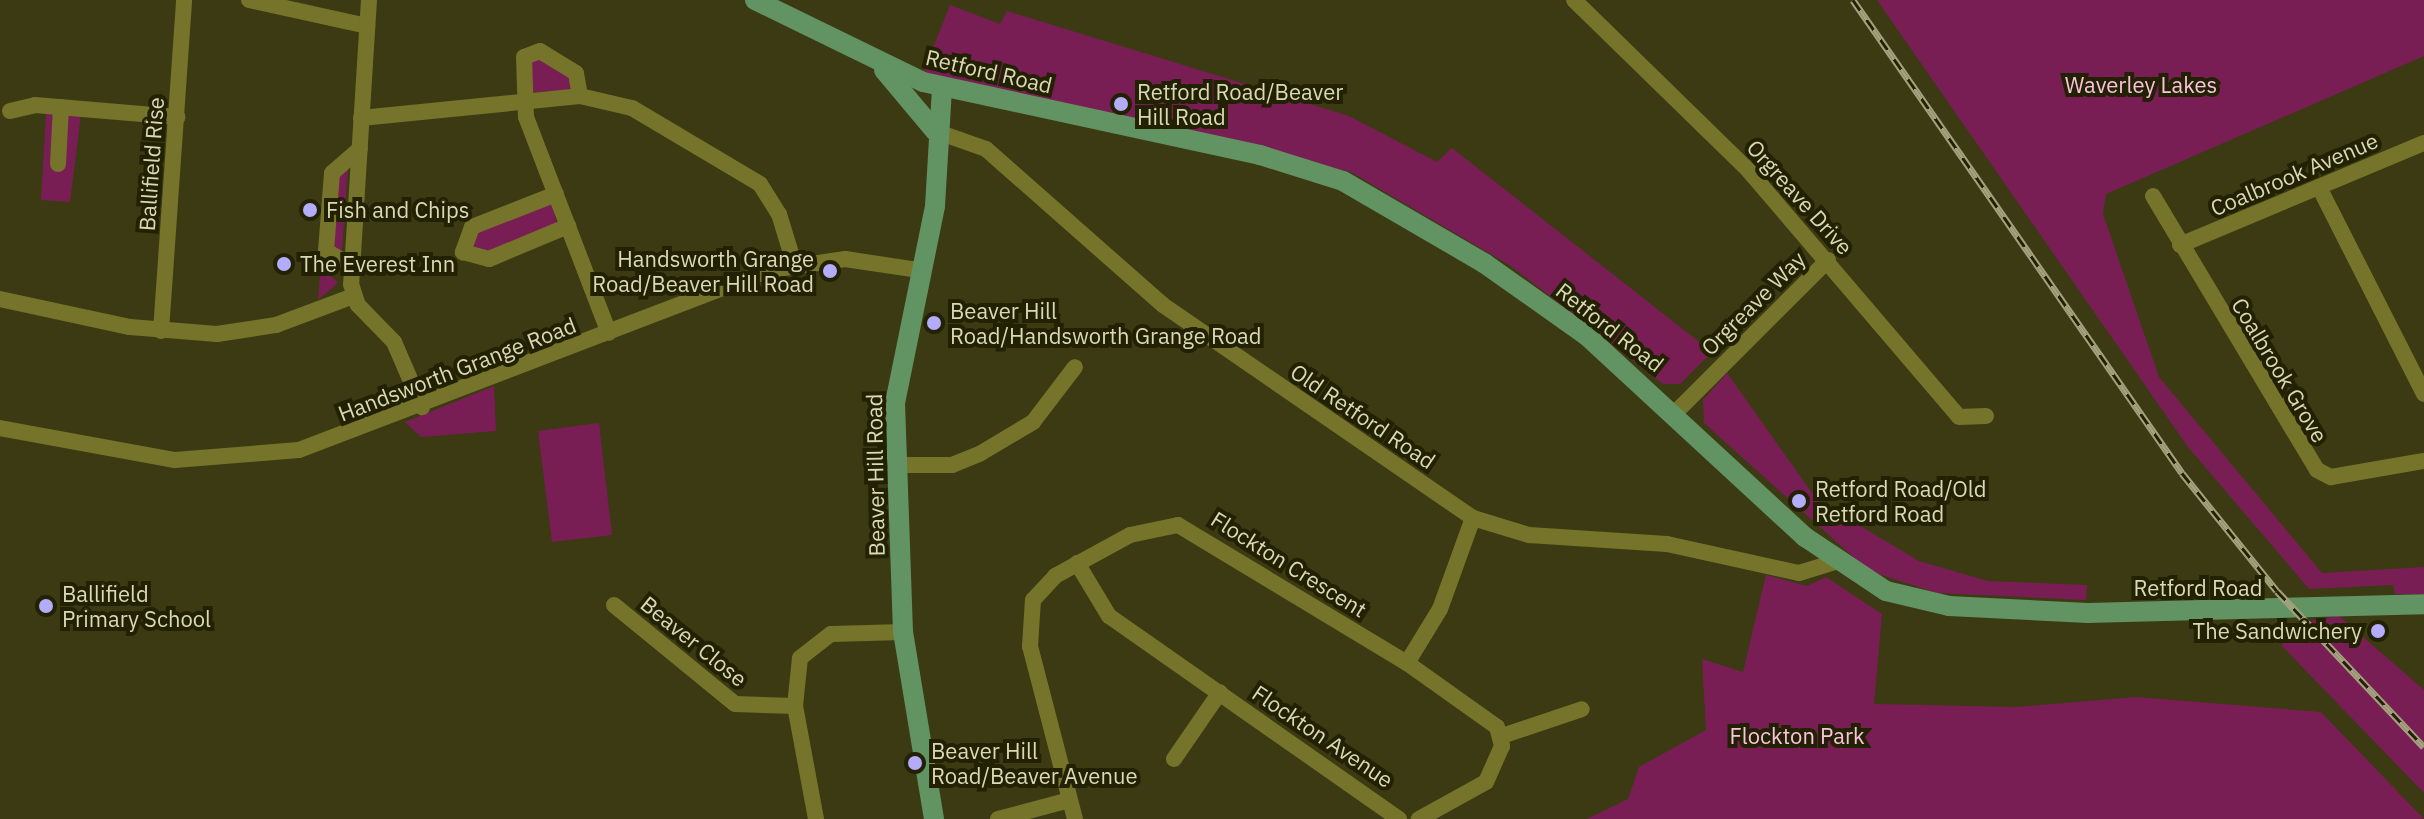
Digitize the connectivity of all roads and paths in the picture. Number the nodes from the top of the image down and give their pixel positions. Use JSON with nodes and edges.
{"nodes":[{"id":1,"x":184,"y":0,"type":"edge"},
{"id":2,"x":249,"y":0,"type":"edge"},
{"id":3,"x":369,"y":0,"type":"edge"},
{"id":4,"x":755,"y":0,"type":"edge"},
{"id":5,"x":1574,"y":0,"type":"edge"},
{"id":6,"x":367,"y":26,"type":"junction"},
{"id":7,"x":881,"y":66,"type":"junction"},
{"id":8,"x":932,"y":84,"type":"junction"},
{"id":9,"x":580,"y":96,"type":"junction"},
{"id":10,"x":523,"y":101,"type":"junction"},
{"id":11,"x":61,"y":107,"type":"junction"},
{"id":12,"x":10,"y":111,"type":"dead end"},
{"id":13,"x":177,"y":117,"type":"junction"},
{"id":14,"x":361,"y":118,"type":"junction"},
{"id":15,"x":931,"y":126,"type":"junction"},
{"id":16,"x":2424,"y":143,"type":"edge"},
{"id":17,"x":360,"y":149,"type":"junction"},
{"id":18,"x":58,"y":164,"type":"dead end"},
{"id":19,"x":2319,"y":187,"type":"junction"},
{"id":20,"x":556,"y":194,"type":"junction"},
{"id":21,"x":2153,"y":196,"type":"dead end"},
{"id":22,"x":568,"y":226,"type":"junction"},
{"id":23,"x":2180,"y":245,"type":"junction"},
{"id":24,"x":1828,"y":260,"type":"junction"},
{"id":25,"x":794,"y":263,"type":"junction"},
{"id":26,"x":352,"y":266,"type":"junction"},
{"id":27,"x":919,"y":270,"type":"junction"},
{"id":28,"x":353,"y":296,"type":"junction"},
{"id":29,"x":0,"y":299,"type":"edge"},
{"id":30,"x":161,"y":331,"type":"junction"},
{"id":31,"x":609,"y":333,"type":"junction"},
{"id":32,"x":1075,"y":367,"type":"dead end"},
{"id":33,"x":2424,"y":394,"type":"edge"},
{"id":34,"x":422,"y":407,"type":"junction"},
{"id":35,"x":1676,"y":412,"type":"junction"},
{"id":36,"x":1986,"y":416,"type":"dead end"},
{"id":37,"x":0,"y":428,"type":"edge"},
{"id":38,"x":2424,"y":461,"type":"edge"},
{"id":39,"x":897,"y":465,"type":"junction"},
{"id":40,"x":1473,"y":518,"type":"junction"},
{"id":41,"x":1835,"y":562,"type":"junction"},
{"id":42,"x":1077,"y":563,"type":"junction"},
{"id":43,"x":2424,"y":604,"type":"edge"},
{"id":44,"x":614,"y":605,"type":"dead end"},
{"id":45,"x":903,"y":632,"type":"junction"},
{"id":46,"x":1407,"y":663,"type":"junction"},
{"id":47,"x":1220,"y":692,"type":"junction"},
{"id":48,"x":795,"y":706,"type":"junction"},
{"id":49,"x":1582,"y":709,"type":"dead end"},
{"id":50,"x":1502,"y":736,"type":"junction"},
{"id":51,"x":1174,"y":759,"type":"dead end"},
{"id":52,"x":1070,"y":800,"type":"junction"},
{"id":53,"x":816,"y":819,"type":"edge"},
{"id":54,"x":934,"y":819,"type":"edge"},
{"id":55,"x":998,"y":819,"type":"edge"},
{"id":56,"x":1075,"y":819,"type":"edge"},
{"id":57,"x":1399,"y":819,"type":"edge"},
{"id":58,"x":1419,"y":819,"type":"edge"}],
"edges":[{"from":1,"to":13,"type":"street","name":"Ballifield Rise"},
{"from":2,"to":6,"type":"street"},
{"from":3,"to":6,"type":"street"},
{"from":4,"to":7,"type":"main road","name":"Retford Road"},
{"from":5,"to":24,"type":"street","name":"Orgreave Drive"},
{"from":6,"to":14,"type":"street"},
{"from":7,"to":8,"type":"main road","name":"Retford Road"},
{"from":7,"to":15,"type":"main road"},
{"from":8,"to":15,"type":"main road","name":"Beaver Hill Road"},
{"from":8,"to":35,"type":"main road","name":"Retford Road"},
{"from":9,"to":10,"type":"street"},
{"from":9,"to":10,"type":"street"},
{"from":9,"to":25,"type":"street"},
{"from":10,"to":14,"type":"street"},
{"from":10,"to":20,"type":"street"},
{"from":11,"to":12,"type":"street"},
{"from":11,"to":13,"type":"street"},
{"from":11,"to":18,"type":"street"},
{"from":13,"to":30,"type":"street","name":"Ballifield Rise"},
{"from":14,"to":17,"type":"street"},
{"from":15,"to":27,"type":"main road","name":"Beaver Hill Road"},
{"from":15,"to":40,"type":"street","name":"Old Retford Road"},
{"from":16,"to":19,"type":"street","name":"Coalbrook Avenue"},
{"from":17,"to":26,"type":"street"},
{"from":17,"to":26,"type":"street"},
{"from":19,"to":23,"type":"street","name":"Coalbrook Avenue"},
{"from":19,"to":33,"type":"street"},
{"from":20,"to":22,"type":"street"},
{"from":20,"to":22,"type":"street"},
{"from":21,"to":23,"type":"street","name":"Coalbrook Grove"},
{"from":22,"to":31,"type":"street"},
{"from":23,"to":38,"type":"street","name":"Coalbrook Grove"},
{"from":24,"to":35,"type":"street","name":"Orgreave Way"},
{"from":24,"to":36,"type":"street","name":"Orgreave Drive"},
{"from":25,"to":27,"type":"street","name":"Handsworth Grange Road"},
{"from":25,"to":31,"type":"street","name":"Handsworth Grange Road"},
{"from":26,"to":28,"type":"street"},
{"from":27,"to":39,"type":"main road","name":"Beaver Hill Road"},
{"from":28,"to":30,"type":"street"},
{"from":28,"to":34,"type":"street"},
{"from":29,"to":30,"type":"street"},
{"from":31,"to":34,"type":"street","name":"Handsworth Grange Road"},
{"from":32,"to":39,"type":"street"},
{"from":34,"to":37,"type":"street","name":"Handsworth Grange Road"},
{"from":35,"to":41,"type":"main road","name":"Retford Road"},
{"from":39,"to":45,"type":"main road","name":"Beaver Hill Road"},
{"from":40,"to":41,"type":"street","name":"Old Retford Road"},
{"from":40,"to":46,"type":"street"},
{"from":41,"to":43,"type":"main road","name":"Retford Road"},
{"from":42,"to":46,"type":"street","name":"Flockton Crescent"},
{"from":42,"to":47,"type":"street","name":"Flockton Avenue"},
{"from":42,"to":52,"type":"street","name":"Flockton Crescent"},
{"from":44,"to":48,"type":"street","name":"Beaver Close"},
{"from":45,"to":48,"type":"street"},
{"from":45,"to":54,"type":"main road","name":"Beaver Hill Road"},
{"from":46,"to":50,"type":"street","name":"Flockton Crescent"},
{"from":47,"to":51,"type":"street","name":"Flockton Avenue"},
{"from":47,"to":57,"type":"street","name":"Flockton Avenue"},
{"from":48,"to":53,"type":"street"},
{"from":49,"to":50,"type":"street"},
{"from":50,"to":58,"type":"street"},
{"from":52,"to":55,"type":"street"},
{"from":52,"to":56,"type":"street","name":"Flockton Crescent"}]}
